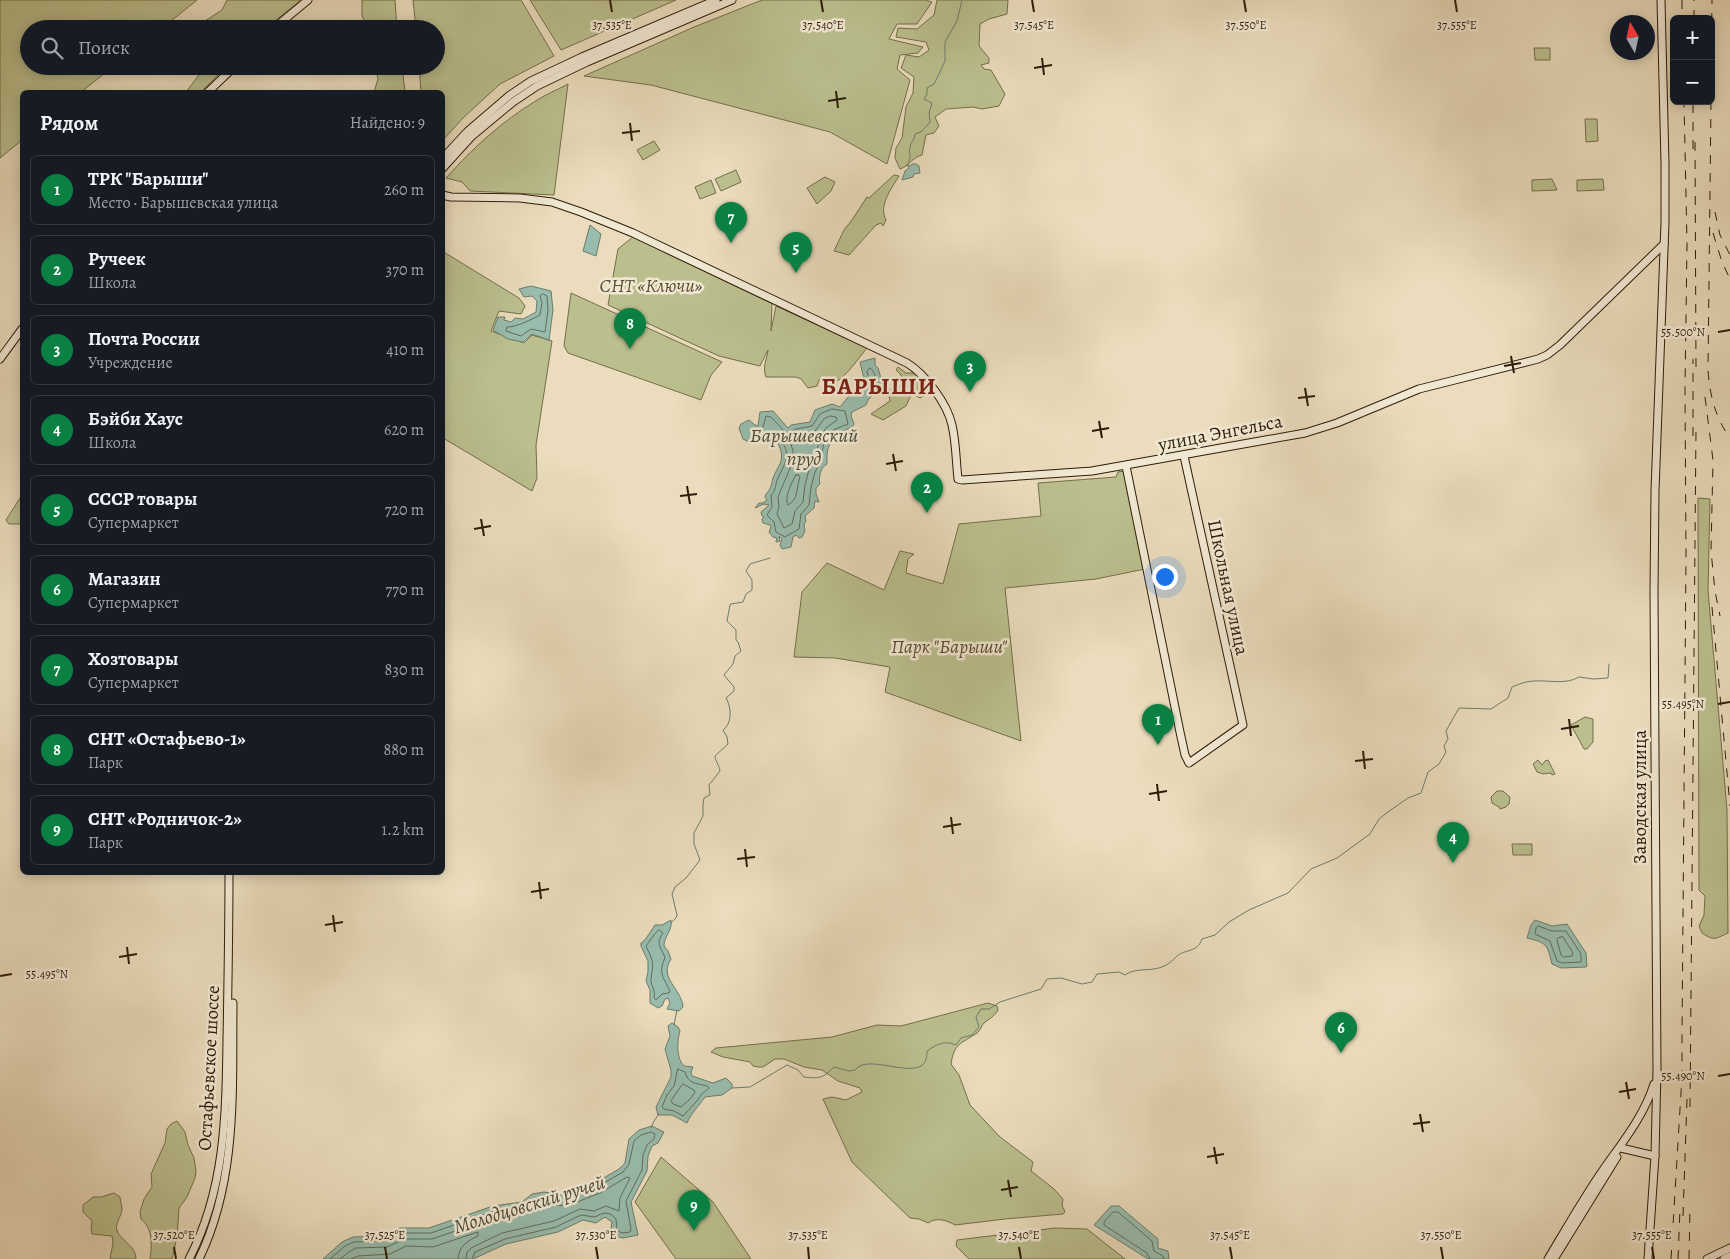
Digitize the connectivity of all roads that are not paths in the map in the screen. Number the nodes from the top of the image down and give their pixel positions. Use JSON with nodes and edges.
{"nodes":[{"id":1,"x":308,"y":0,"type":"edge"},
{"id":2,"x":716,"y":0,"type":"edge"},
{"id":3,"x":732,"y":0,"type":"edge"},
{"id":4,"x":1661,"y":0,"type":"edge"},
{"id":5,"x":284,"y":20,"type":"edge"},
{"id":6,"x":225,"y":75,"type":"edge"},
{"id":7,"x":210,"y":90,"type":"edge"},
{"id":8,"x":445,"y":156,"type":"edge"},
{"id":9,"x":445,"y":166,"type":"edge"},
{"id":10,"x":445,"y":196,"type":"edge"},
{"id":11,"x":1664,"y":244,"type":"junction"},
{"id":12,"x":20,"y":332,"type":"edge"},
{"id":13,"x":0,"y":359,"type":"edge"},
{"id":14,"x":1184,"y":456,"type":"junction"},
{"id":15,"x":1126,"y":466,"type":"junction"},
{"id":16,"x":229,"y":875,"type":"edge"},
{"id":17,"x":233,"y":875,"type":"edge"},
{"id":18,"x":1657,"y":1069,"type":"junction"},
{"id":19,"x":1621,"y":1148,"type":"junction"},
{"id":20,"x":1654,"y":1156,"type":"junction"},
{"id":21,"x":1730,"y":1248,"type":"edge"},
{"id":22,"x":200,"y":1255,"type":"edge"},
{"id":23,"x":1730,"y":1256,"type":"edge"},
{"id":24,"x":189,"y":1259,"type":"edge"},
{"id":25,"x":1548,"y":1259,"type":"edge"},
{"id":26,"x":1554,"y":1259,"type":"edge"},
{"id":27,"x":1648,"y":1259,"type":"edge"},
{"id":28,"x":1707,"y":1259,"type":"edge"},
{"id":29,"x":1724,"y":1259,"type":"edge"}],
"edges":[{"from":1,"to":5,"type":"street"},
{"from":2,"to":8,"type":"street"},
{"from":3,"to":9,"type":"street"},
{"from":4,"to":11,"type":"street","name":"Заводская улица"},
{"from":6,"to":7,"type":"street"},
{"from":10,"to":15,"type":"street","name":"улица Энгельса"},
{"from":11,"to":14,"type":"street","name":"улица Энгельса"},
{"from":11,"to":18,"type":"street","name":"Заводская улица"},
{"from":12,"to":13,"type":"street"},
{"from":14,"to":15,"type":"street","name":"улица Энгельса"},
{"from":14,"to":15,"type":"street","name":"Школьная улица"},
{"from":16,"to":24,"type":"street","name":"Остафьевское шоссе"},
{"from":17,"to":22,"type":"street","name":"Остафьевское шоссе"},
{"from":18,"to":19,"type":"street"},
{"from":18,"to":20,"type":"street","name":"Заводская улица"},
{"from":19,"to":20,"type":"street"},
{"from":19,"to":25,"type":"street"},
{"from":19,"to":26,"type":"street"},
{"from":20,"to":27,"type":"street","name":"Заводская улица"},
{"from":21,"to":28,"type":"street"},
{"from":23,"to":29,"type":"street"}]}
